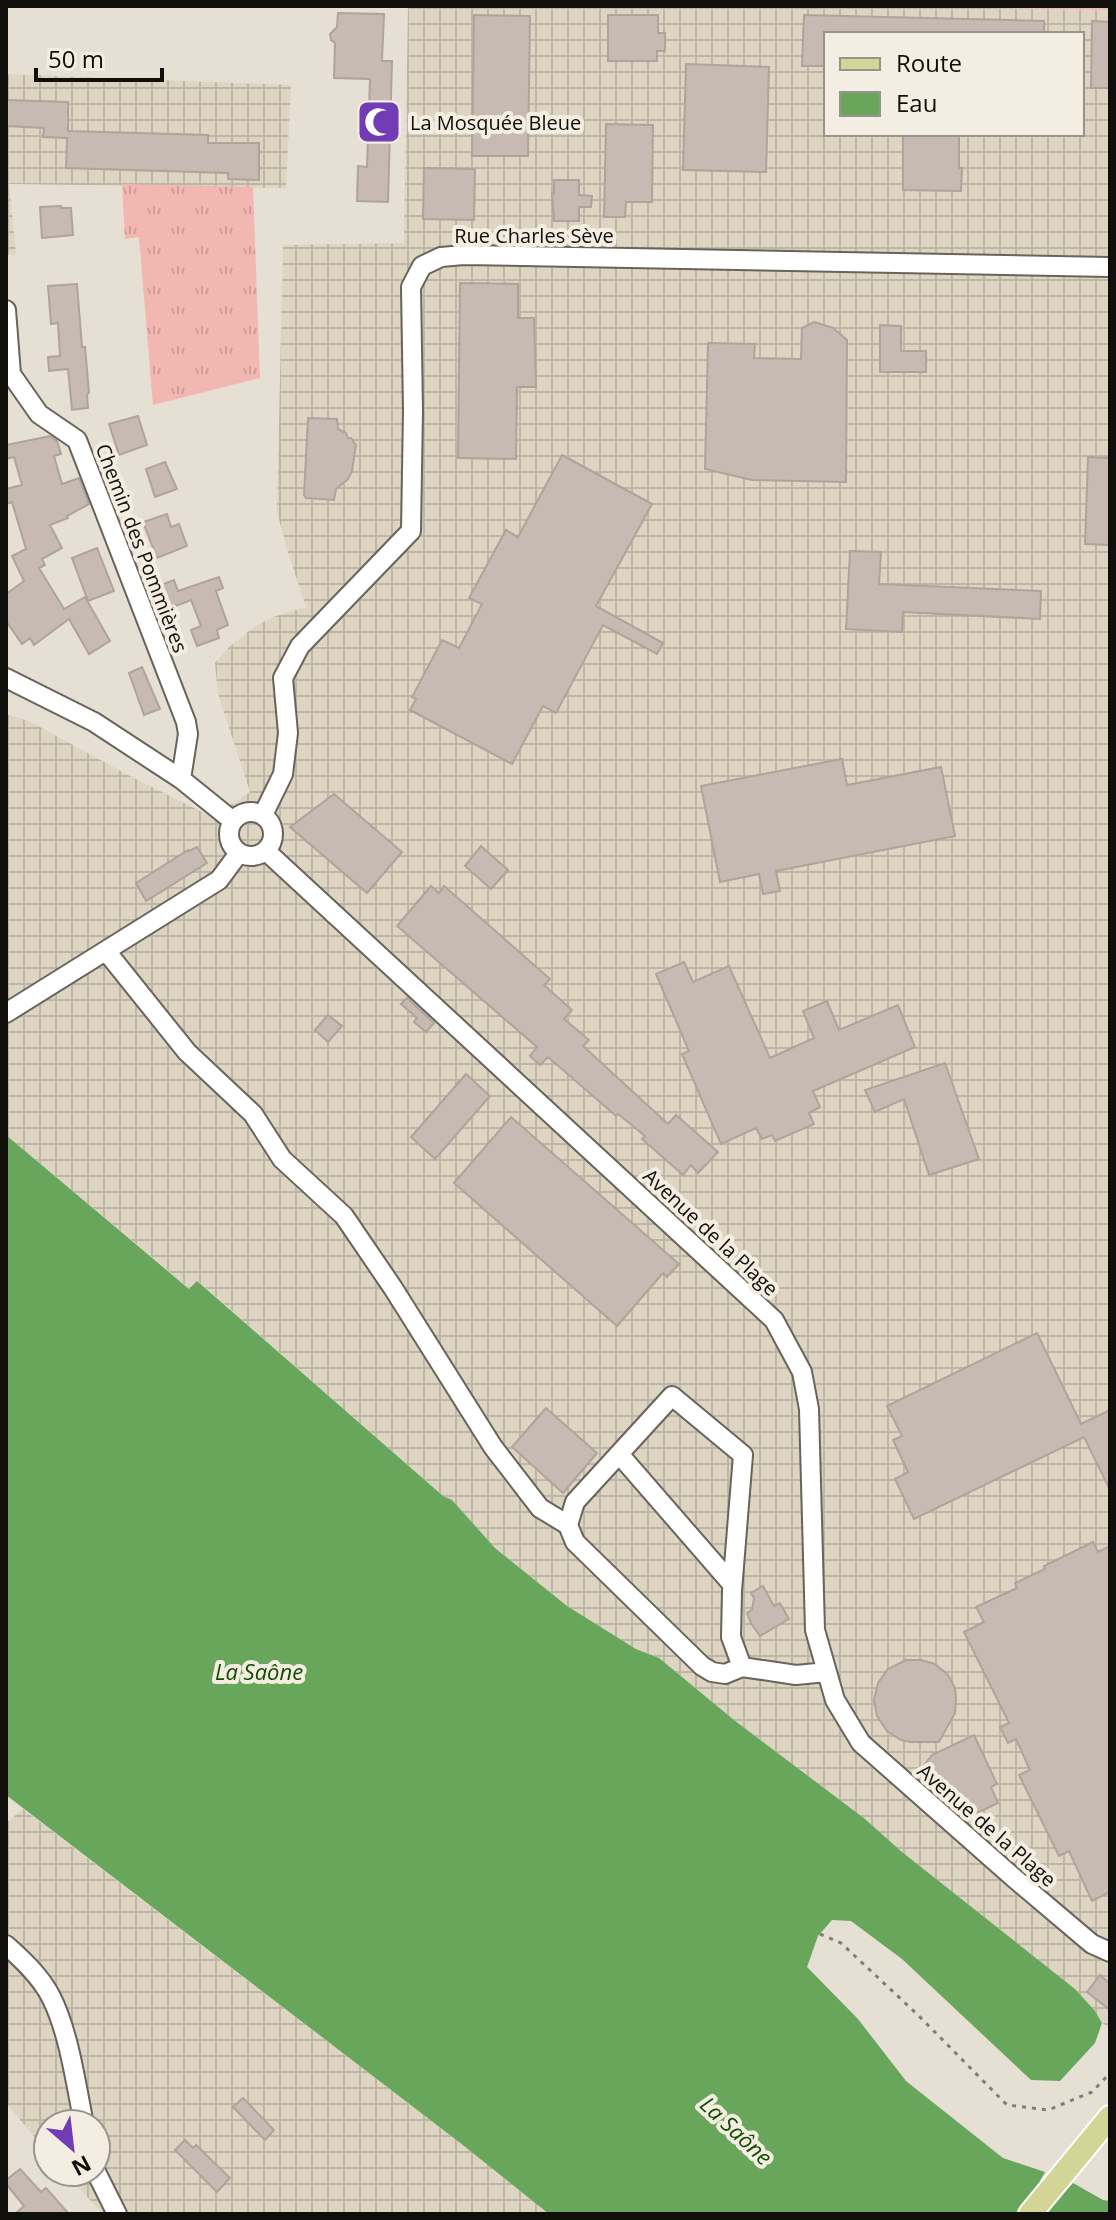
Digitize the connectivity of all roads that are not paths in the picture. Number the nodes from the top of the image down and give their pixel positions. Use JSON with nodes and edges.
{"nodes":[{"id":1,"x":1110,"y":267,"type":"edge"},
{"id":2,"x":6,"y":310,"type":"edge"},
{"id":3,"x":6,"y":678,"type":"edge"},
{"id":4,"x":181,"y":779,"type":"junction"},
{"id":5,"x":263,"y":815,"type":"junction"},
{"id":6,"x":233,"y":821,"type":"junction"},
{"id":7,"x":266,"y":851,"type":"junction"},
{"id":8,"x":239,"y":853,"type":"junction"},
{"id":9,"x":106,"y":951,"type":"junction"},
{"id":10,"x":6,"y":1013,"type":"edge"},
{"id":11,"x":619,"y":1454,"type":"junction"},
{"id":12,"x":568,"y":1525,"type":"junction"},
{"id":13,"x":732,"y":1584,"type":"junction"},
{"id":14,"x":742,"y":1667,"type":"junction"},
{"id":15,"x":827,"y":1672,"type":"junction"},
{"id":16,"x":6,"y":1945,"type":"edge"},
{"id":17,"x":1110,"y":1952,"type":"edge"},
{"id":18,"x":80,"y":2108,"type":"edge"},
{"id":19,"x":1110,"y":2117,"type":"edge"},
{"id":20,"x":1110,"y":2124,"type":"edge"},
{"id":21,"x":1089,"y":2143,"type":"junction"},
{"id":22,"x":104,"y":2188,"type":"edge"},
{"id":23,"x":117,"y":2214,"type":"edge"},
{"id":24,"x":1030,"y":2214,"type":"edge"}],
"edges":[{"from":1,"to":5,"type":"street","name":"Rue Charles Sève"},
{"from":2,"to":4,"type":"street","name":"Chemin des Pommières"},
{"from":3,"to":4,"type":"street"},
{"from":4,"to":6,"type":"street"},
{"from":5,"to":6,"type":"street"},
{"from":5,"to":7,"type":"street"},
{"from":6,"to":8,"type":"street"},
{"from":7,"to":8,"type":"street"},
{"from":7,"to":15,"type":"street","name":"Avenue de la Plage"},
{"from":8,"to":9,"type":"street"},
{"from":9,"to":10,"type":"street"},
{"from":9,"to":12,"type":"street"},
{"from":11,"to":12,"type":"street"},
{"from":11,"to":13,"type":"street"},
{"from":11,"to":13,"type":"street"},
{"from":12,"to":14,"type":"street"},
{"from":13,"to":14,"type":"street"},
{"from":14,"to":15,"type":"street"},
{"from":15,"to":17,"type":"street","name":"Avenue de la Plage"},
{"from":16,"to":18,"type":"street"},
{"from":19,"to":21,"type":"main road"},
{"from":20,"to":21,"type":"main road"},
{"from":21,"to":24,"type":"main road"},
{"from":22,"to":23,"type":"street"}]}
